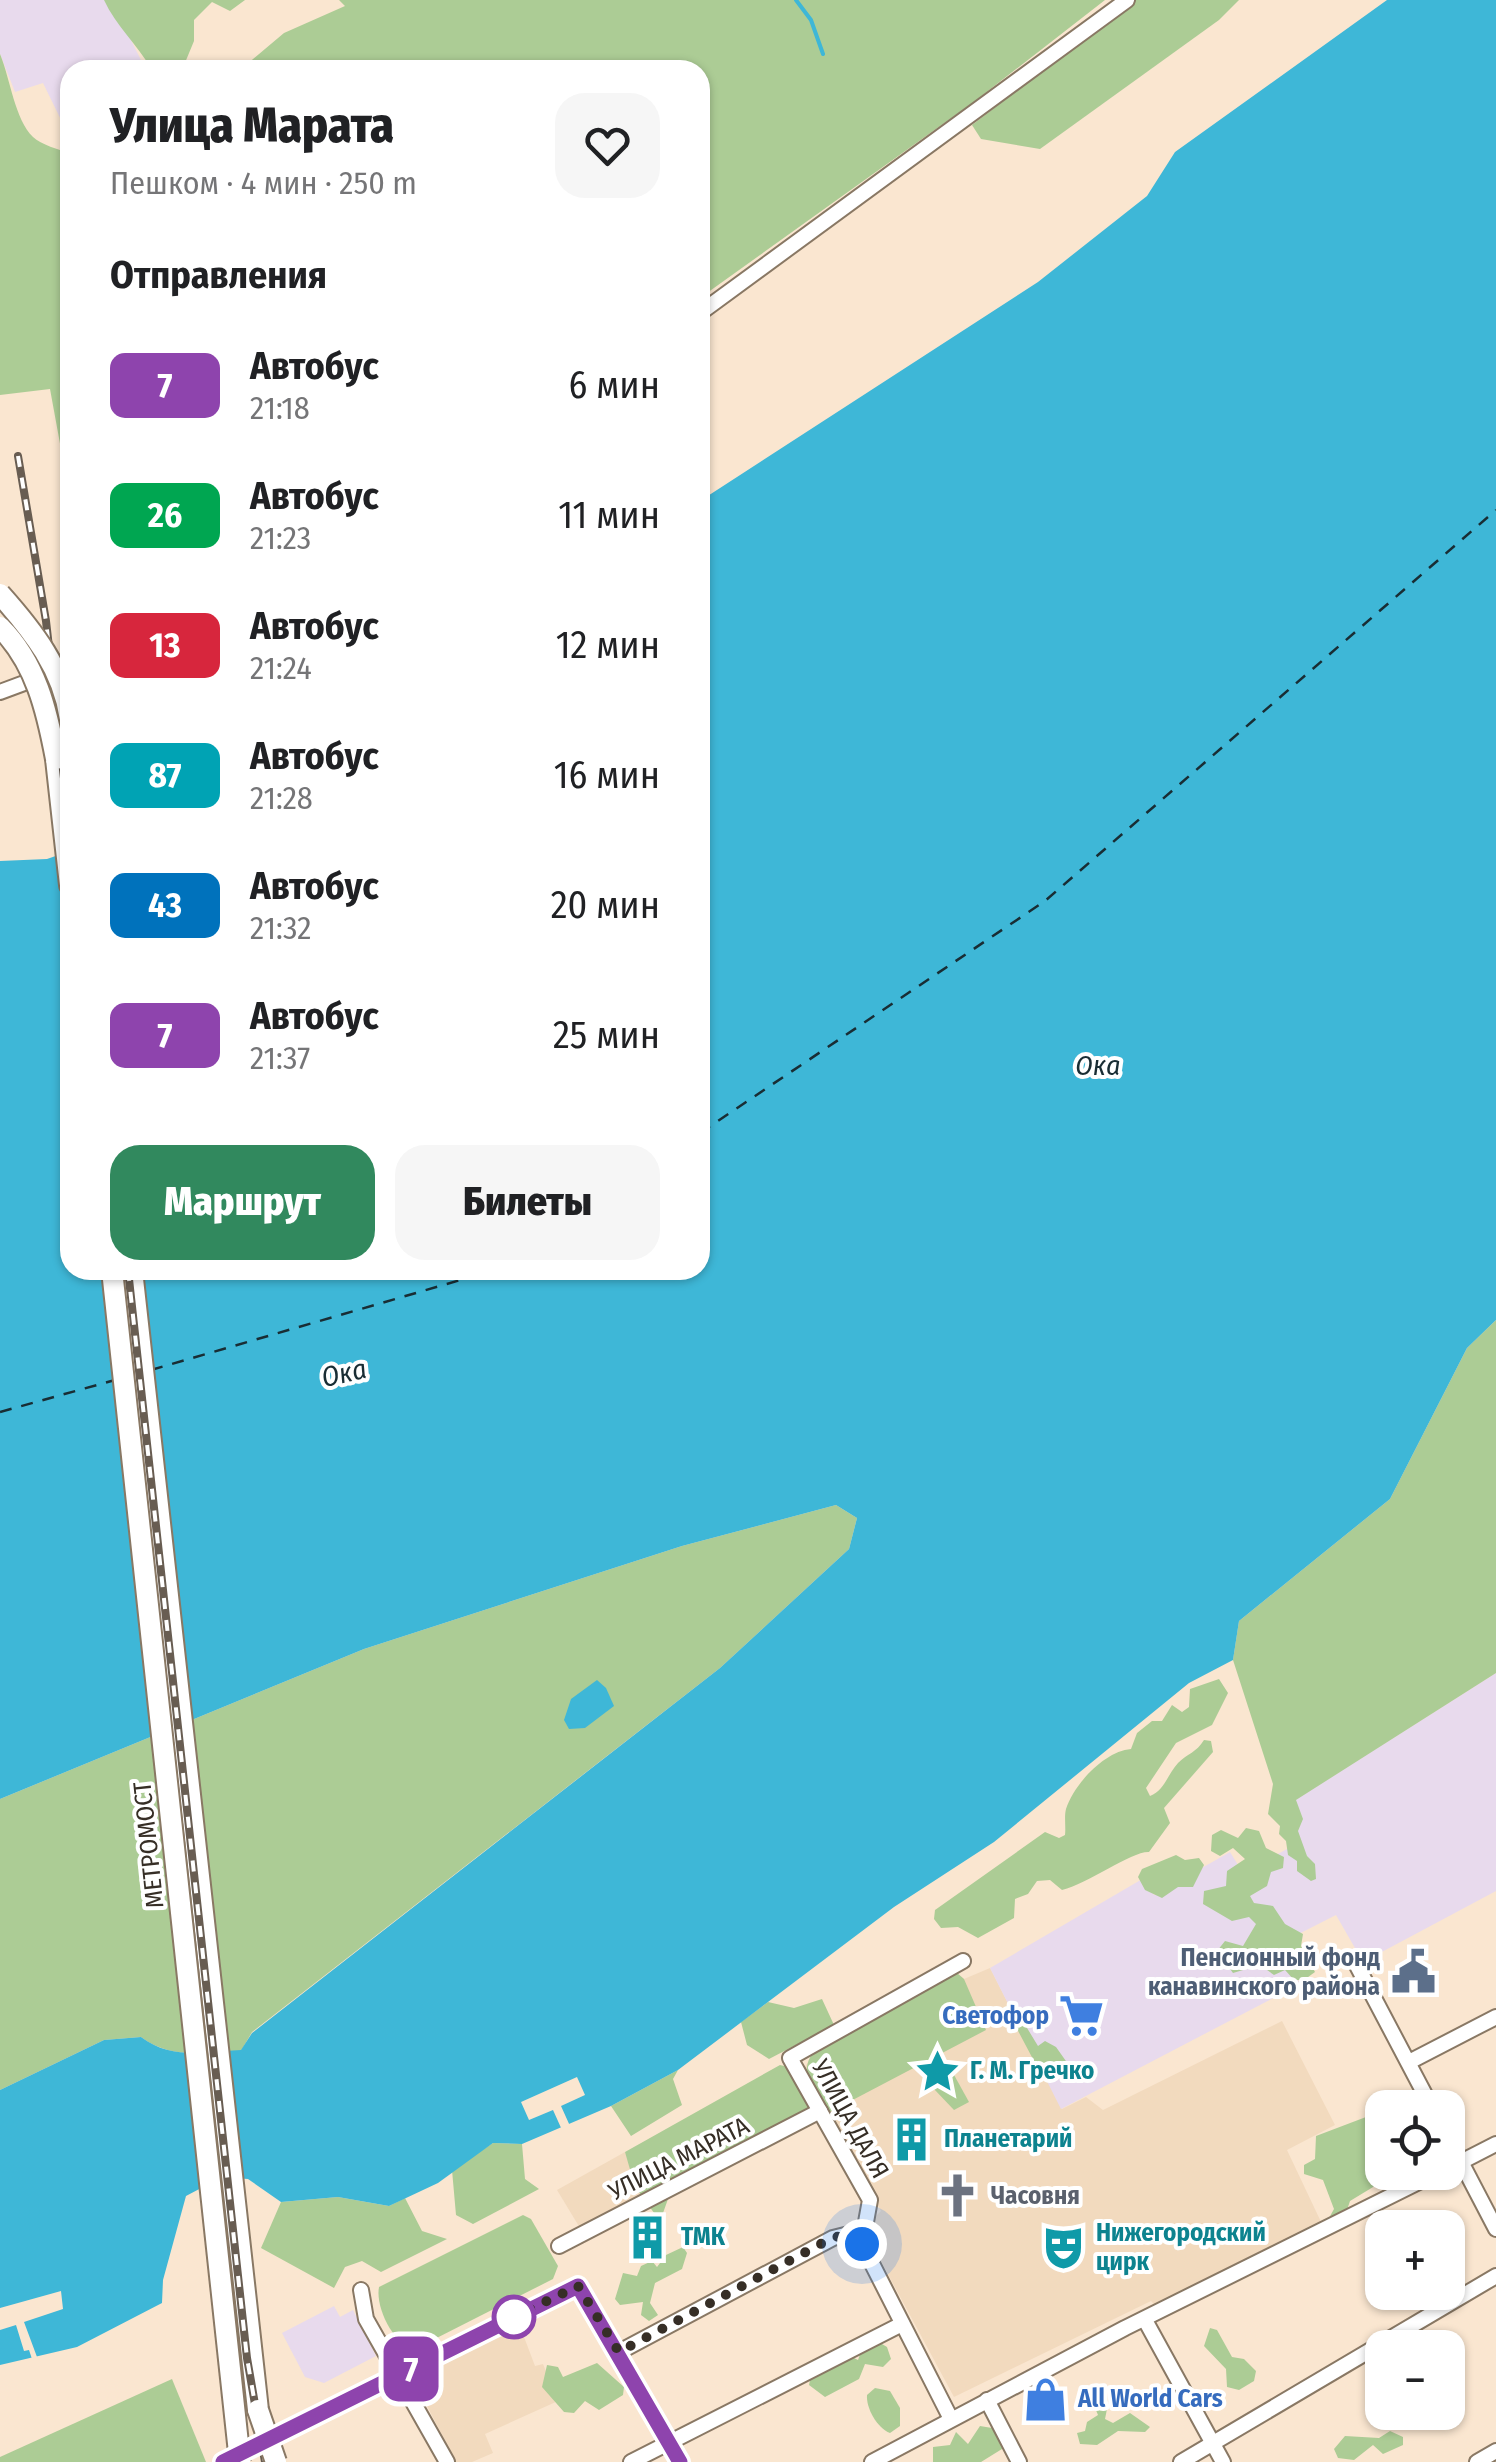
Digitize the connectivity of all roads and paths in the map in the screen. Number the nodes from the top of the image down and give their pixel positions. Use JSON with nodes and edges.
{"nodes":[{"id":1,"x":1127,"y":0,"type":"edge"},
{"id":2,"x":710,"y":305,"type":"edge"},
{"id":3,"x":0,"y":594,"type":"edge"},
{"id":4,"x":0,"y":627,"type":"edge"},
{"id":5,"x":60,"y":670,"type":"edge"},
{"id":6,"x":60,"y":686,"type":"edge"},
{"id":7,"x":0,"y":692,"type":"edge"},
{"id":8,"x":60,"y":809,"type":"edge"},
{"id":9,"x":113,"y":1280,"type":"edge"},
{"id":10,"x":133,"y":1280,"type":"edge"},
{"id":11,"x":1354,"y":1960,"type":"dead end"},
{"id":12,"x":963,"y":1961,"type":"dead end"},
{"id":13,"x":1496,"y":2017,"type":"edge"},
{"id":14,"x":1409,"y":2062,"type":"junction"},
{"id":15,"x":1423,"y":2090,"type":"edge"},
{"id":16,"x":820,"y":2112,"type":"junction"},
{"id":17,"x":1496,"y":2144,"type":"edge"},
{"id":18,"x":1465,"y":2160,"type":"edge"},
{"id":19,"x":1465,"y":2182,"type":"edge"},
{"id":20,"x":1404,"y":2190,"type":"edge"},
{"id":21,"x":1496,"y":2228,"type":"edge"},
{"id":22,"x":862,"y":2244,"type":"junction"},
{"id":23,"x":560,"y":2246,"type":"dead end"},
{"id":24,"x":1496,"y":2276,"type":"edge"},
{"id":25,"x":360,"y":2290,"type":"dead end"},
{"id":26,"x":1145,"y":2320,"type":"junction"},
{"id":27,"x":902,"y":2324,"type":"junction"},
{"id":28,"x":619,"y":2352,"type":"junction"},
{"id":29,"x":400,"y":2374,"type":"junction"},
{"id":30,"x":987,"y":2400,"type":"junction"},
{"id":31,"x":258,"y":2410,"type":"junction"},
{"id":32,"x":952,"y":2419,"type":"junction"},
{"id":33,"x":670,"y":2442,"type":"junction"},
{"id":34,"x":1212,"y":2442,"type":"junction"},
{"id":35,"x":1496,"y":2451,"type":"edge"},
{"id":36,"x":223,"y":2462,"type":"edge"},
{"id":37,"x":243,"y":2462,"type":"edge"},
{"id":38,"x":268,"y":2462,"type":"edge"},
{"id":39,"x":276,"y":2462,"type":"edge"},
{"id":40,"x":447,"y":2462,"type":"edge"},
{"id":41,"x":631,"y":2462,"type":"edge"},
{"id":42,"x":680,"y":2462,"type":"edge"},
{"id":43,"x":872,"y":2462,"type":"edge"},
{"id":44,"x":1019,"y":2462,"type":"edge"},
{"id":45,"x":1181,"y":2462,"type":"edge"},
{"id":46,"x":1223,"y":2462,"type":"edge"},
{"id":47,"x":1477,"y":2462,"type":"edge"}],
"edges":[{"from":1,"to":2,"type":"street"},
{"from":3,"to":6,"type":"main road","bridge":true},
{"from":4,"to":8,"type":"main road","bridge":true},
{"from":5,"to":7,"type":"street"},
{"from":9,"to":37,"type":"main road","name":"МЕТРОМОСТ","bridge":true},
{"from":10,"to":31,"type":"main road","name":"МЕТРОМОСТ"},
{"from":11,"to":14,"type":"street"},
{"from":12,"to":16,"type":"street","name":"УЛИЦА ДАЛЯ"},
{"from":13,"to":14,"type":"street"},
{"from":14,"to":15,"type":"street"},
{"from":16,"to":22,"type":"street","name":"УЛИЦА ДАЛЯ"},
{"from":16,"to":23,"type":"street","name":"УЛИЦА МАРАТА"},
{"from":17,"to":18,"type":"street"},
{"from":19,"to":21,"type":"street"},
{"from":20,"to":26,"type":"street"},
{"from":22,"to":27,"type":"street"},
{"from":22,"to":28,"type":"street"},
{"from":24,"to":34,"type":"street"},
{"from":25,"to":29,"type":"street"},
{"from":26,"to":30,"type":"street"},
{"from":26,"to":34,"type":"street"},
{"from":27,"to":32,"type":"street"},
{"from":27,"to":33,"type":"street"},
{"from":28,"to":29,"type":"street"},
{"from":28,"to":33,"type":"street"},
{"from":29,"to":36,"type":"street"},
{"from":29,"to":40,"type":"street"},
{"from":30,"to":32,"type":"street"},
{"from":30,"to":44,"type":"street"},
{"from":31,"to":38,"type":"main road","bridge":true},
{"from":31,"to":39,"type":"main road","bridge":true},
{"from":32,"to":43,"type":"street"},
{"from":33,"to":41,"type":"street"},
{"from":33,"to":42,"type":"street"},
{"from":34,"to":45,"type":"street"},
{"from":34,"to":46,"type":"street"},
{"from":35,"to":47,"type":"street"}]}
